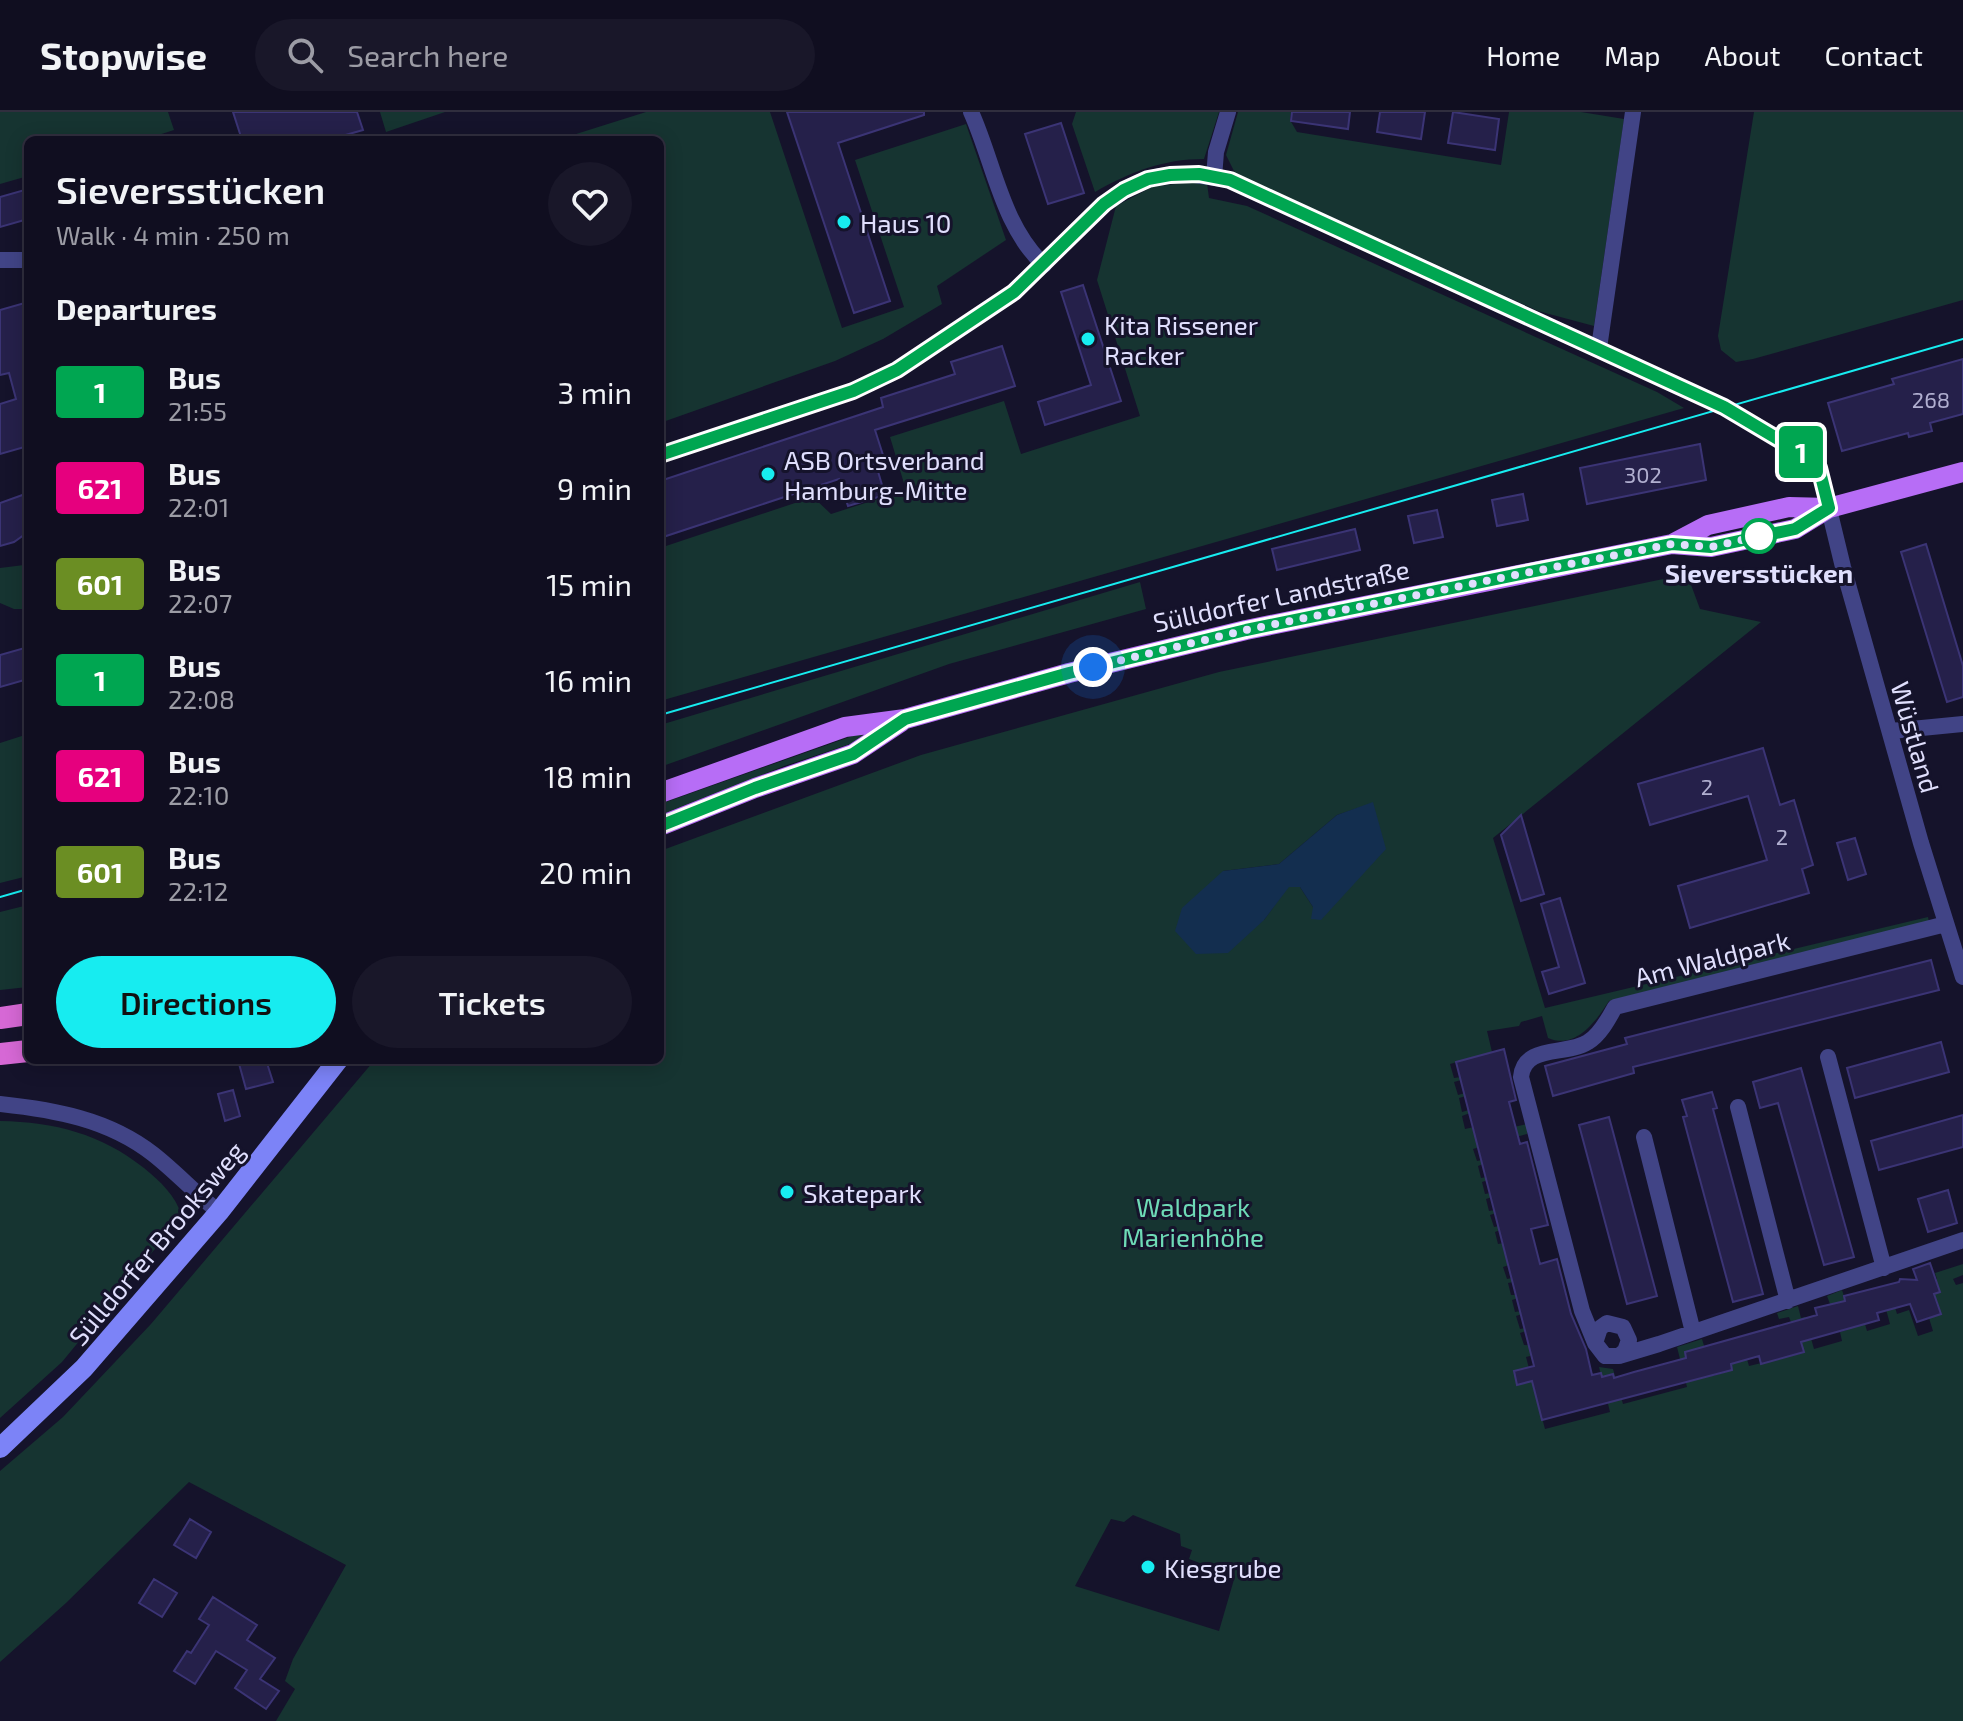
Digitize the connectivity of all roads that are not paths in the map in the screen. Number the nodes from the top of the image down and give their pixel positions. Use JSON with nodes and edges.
{"nodes":[{"id":1,"x":971,"y":112,"type":"edge"},
{"id":2,"x":1228,"y":112,"type":"edge"},
{"id":3,"x":1633,"y":112,"type":"edge"},
{"id":4,"x":1214,"y":177,"type":"junction"},
{"id":5,"x":0,"y":260,"type":"edge"},
{"id":6,"x":24,"y":260,"type":"edge"},
{"id":7,"x":1044,"y":265,"type":"junction"},
{"id":8,"x":1599,"y":348,"type":"junction"},
{"id":9,"x":664,"y":454,"type":"edge"},
{"id":10,"x":1963,"y":472,"type":"edge"},
{"id":11,"x":1829,"y":508,"type":"junction"},
{"id":12,"x":905,"y":719,"type":"junction"},
{"id":13,"x":1963,"y":724,"type":"edge"},
{"id":14,"x":1891,"y":731,"type":"junction"},
{"id":15,"x":664,"y":792,"type":"edge"},
{"id":16,"x":664,"y":824,"type":"edge"},
{"id":17,"x":1946,"y":924,"type":"junction"},
{"id":18,"x":1963,"y":977,"type":"edge"},
{"id":19,"x":24,"y":1015,"type":"edge"},
{"id":20,"x":0,"y":1018,"type":"edge"},
{"id":21,"x":24,"y":1051,"type":"edge"},
{"id":22,"x":0,"y":1054,"type":"edge"},
{"id":23,"x":1828,"y":1057,"type":"dead end"},
{"id":24,"x":335,"y":1064,"type":"edge"},
{"id":25,"x":0,"y":1104,"type":"edge"},
{"id":26,"x":1738,"y":1107,"type":"dead end"},
{"id":27,"x":1644,"y":1137,"type":"dead end"},
{"id":28,"x":219,"y":1212,"type":"junction"},
{"id":29,"x":1963,"y":1240,"type":"edge"},
{"id":30,"x":1884,"y":1268,"type":"junction"},
{"id":31,"x":1788,"y":1301,"type":"junction"},
{"id":32,"x":1693,"y":1332,"type":"junction"},
{"id":33,"x":1628,"y":1334,"type":"junction"},
{"id":34,"x":1597,"y":1335,"type":"junction"},
{"id":35,"x":1659,"y":1344,"type":"junction"},
{"id":36,"x":1619,"y":1356,"type":"junction"},
{"id":37,"x":0,"y":1448,"type":"edge"}],
"edges":[{"from":1,"to":7,"type":"street"},
{"from":2,"to":4,"type":"street"},
{"from":3,"to":8,"type":"street"},
{"from":4,"to":7,"type":"street"},
{"from":4,"to":8,"type":"street"},
{"from":5,"to":6,"type":"street"},
{"from":7,"to":9,"type":"street"},
{"from":8,"to":11,"type":"street"},
{"from":10,"to":11,"type":"main road","name":"Sülldorfer Landstraße"},
{"from":11,"to":12,"type":"main road","name":"Sülldorfer Landstraße"},
{"from":11,"to":14,"type":"street","name":"Wüstland"},
{"from":12,"to":15,"type":"main road","name":"Sülldorfer Landstraße"},
{"from":12,"to":16,"type":"main road","name":"Sülldorfer Landstraße"},
{"from":13,"to":14,"type":"street"},
{"from":14,"to":17,"type":"street","name":"Wüstland"},
{"from":17,"to":18,"type":"street","name":"Wüstland"},
{"from":17,"to":34,"type":"street","name":"Am Waldpark"},
{"from":19,"to":20,"type":"highway"},
{"from":21,"to":22,"type":"highway"},
{"from":23,"to":30,"type":"street"},
{"from":24,"to":28,"type":"main road","name":"Sülldorfer Brooksweg"},
{"from":25,"to":28,"type":"street"},
{"from":26,"to":31,"type":"street"},
{"from":27,"to":32,"type":"street"},
{"from":28,"to":37,"type":"main road","name":"Sülldorfer Brooksweg"},
{"from":29,"to":30,"type":"street"},
{"from":30,"to":31,"type":"street"},
{"from":31,"to":32,"type":"street"},
{"from":32,"to":35,"type":"street"},
{"from":33,"to":34,"type":"street"},
{"from":33,"to":35,"type":"street"},
{"from":33,"to":36,"type":"street"},
{"from":34,"to":36,"type":"street"},
{"from":35,"to":36,"type":"street"}]}
